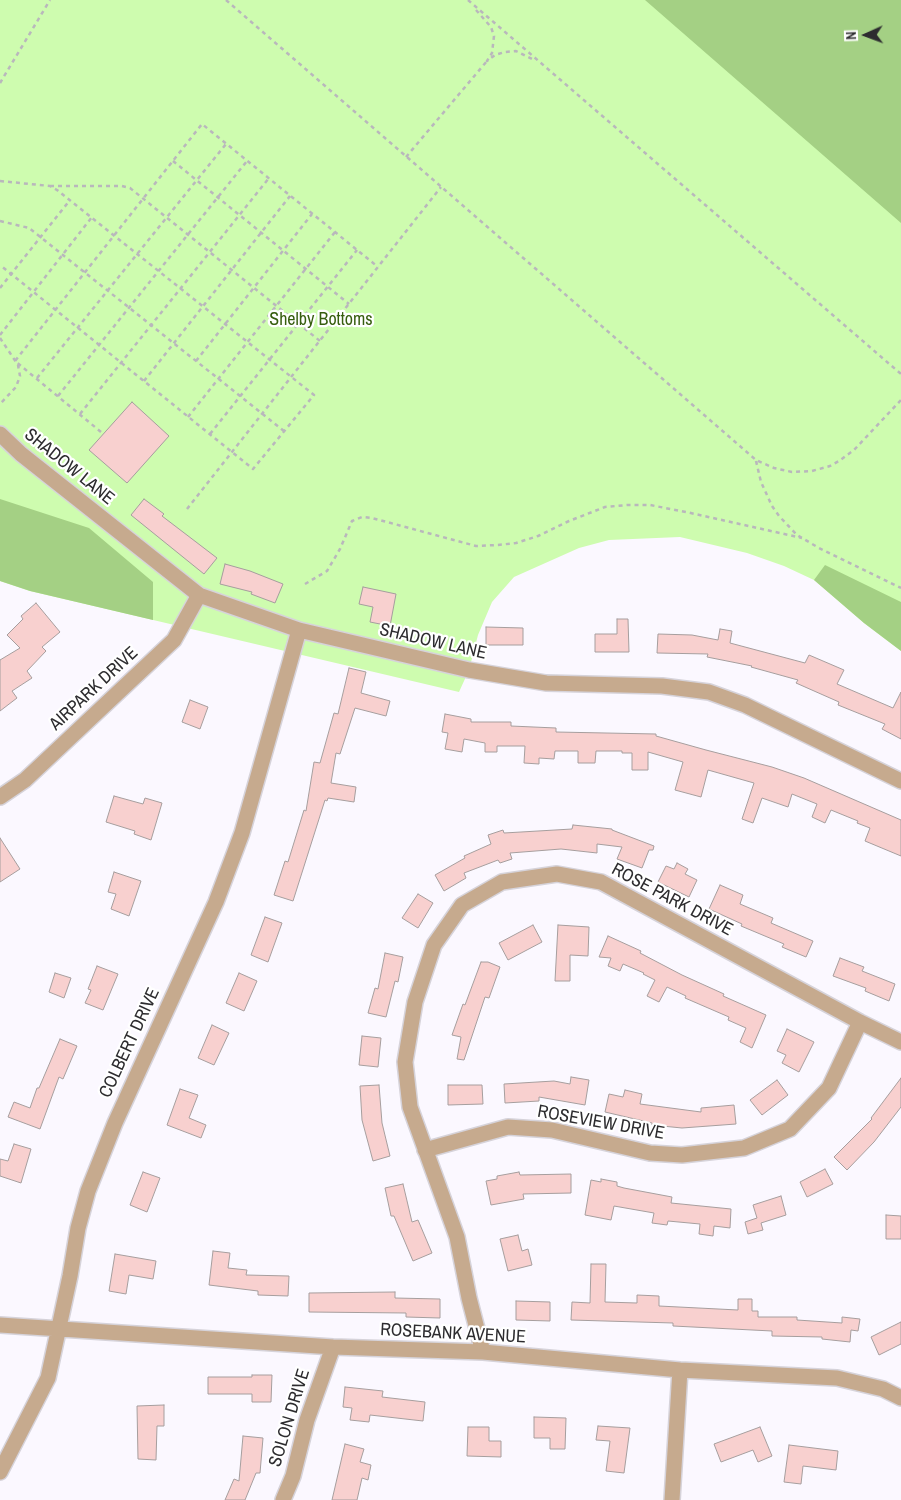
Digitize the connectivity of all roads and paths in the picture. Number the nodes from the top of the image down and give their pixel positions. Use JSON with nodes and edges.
{"nodes":[{"id":1,"x":50,"y":0,"type":"edge"},
{"id":2,"x":226,"y":0,"type":"edge"},
{"id":3,"x":468,"y":0,"type":"edge"},
{"id":4,"x":487,"y":61,"type":"junction"},
{"id":5,"x":540,"y":63,"type":"junction"},
{"id":6,"x":0,"y":83,"type":"edge"},
{"id":7,"x":226,"y":144,"type":"junction"},
{"id":8,"x":406,"y":157,"type":"junction"},
{"id":9,"x":173,"y":161,"type":"junction"},
{"id":10,"x":247,"y":161,"type":"junction"},
{"id":11,"x":269,"y":178,"type":"junction"},
{"id":12,"x":0,"y":180,"type":"edge"},
{"id":13,"x":196,"y":180,"type":"junction"},
{"id":14,"x":50,"y":186,"type":"junction"},
{"id":15,"x":441,"y":187,"type":"junction"},
{"id":16,"x":290,"y":196,"type":"junction"},
{"id":17,"x":218,"y":197,"type":"junction"},
{"id":18,"x":144,"y":198,"type":"junction"},
{"id":19,"x":70,"y":200,"type":"junction"},
{"id":20,"x":312,"y":214,"type":"junction"},
{"id":21,"x":240,"y":215,"type":"junction"},
{"id":22,"x":92,"y":217,"type":"junction"},
{"id":23,"x":167,"y":217,"type":"junction"},
{"id":24,"x":0,"y":221,"type":"edge"},
{"id":25,"x":335,"y":232,"type":"junction"},
{"id":26,"x":261,"y":233,"type":"junction"},
{"id":27,"x":188,"y":234,"type":"junction"},
{"id":28,"x":114,"y":235,"type":"junction"},
{"id":29,"x":40,"y":237,"type":"junction"},
{"id":30,"x":283,"y":250,"type":"junction"},
{"id":31,"x":357,"y":250,"type":"junction"},
{"id":32,"x":210,"y":252,"type":"junction"},
{"id":33,"x":137,"y":254,"type":"junction"},
{"id":34,"x":63,"y":255,"type":"junction"},
{"id":35,"x":0,"y":265,"type":"edge"},
{"id":36,"x":378,"y":267,"type":"junction"},
{"id":37,"x":306,"y":269,"type":"junction"},
{"id":38,"x":232,"y":270,"type":"junction"},
{"id":39,"x":159,"y":271,"type":"junction"},
{"id":40,"x":85,"y":273,"type":"junction"},
{"id":41,"x":11,"y":274,"type":"junction"},
{"id":42,"x":328,"y":286,"type":"junction"},
{"id":43,"x":254,"y":287,"type":"junction"},
{"id":44,"x":0,"y":288,"type":"edge"},
{"id":45,"x":181,"y":288,"type":"junction"},
{"id":46,"x":107,"y":291,"type":"junction"},
{"id":47,"x":34,"y":292,"type":"junction"},
{"id":48,"x":349,"y":304,"type":"junction"},
{"id":49,"x":203,"y":306,"type":"junction"},
{"id":50,"x":277,"y":306,"type":"junction"},
{"id":51,"x":129,"y":308,"type":"junction"},
{"id":52,"x":56,"y":310,"type":"junction"},
{"id":53,"x":298,"y":323,"type":"junction"},
{"id":54,"x":225,"y":324,"type":"junction"},
{"id":55,"x":151,"y":326,"type":"junction"},
{"id":56,"x":78,"y":328,"type":"junction"},
{"id":57,"x":0,"y":337,"type":"edge"},
{"id":58,"x":320,"y":341,"type":"junction"},
{"id":59,"x":248,"y":342,"type":"junction"},
{"id":60,"x":174,"y":344,"type":"junction"},
{"id":61,"x":99,"y":345,"type":"junction"},
{"id":62,"x":269,"y":360,"type":"junction"},
{"id":63,"x":15,"y":361,"type":"junction"},
{"id":64,"x":196,"y":361,"type":"junction"},
{"id":65,"x":121,"y":363,"type":"junction"},
{"id":66,"x":901,"y":374,"type":"edge"},
{"id":67,"x":291,"y":377,"type":"junction"},
{"id":68,"x":37,"y":378,"type":"junction"},
{"id":69,"x":218,"y":379,"type":"junction"},
{"id":70,"x":144,"y":381,"type":"junction"},
{"id":71,"x":58,"y":396,"type":"junction"},
{"id":72,"x":240,"y":396,"type":"junction"},
{"id":73,"x":901,"y":400,"type":"edge"},
{"id":74,"x":0,"y":404,"type":"edge"},
{"id":75,"x":80,"y":414,"type":"junction"},
{"id":76,"x":262,"y":414,"type":"junction"},
{"id":77,"x":188,"y":417,"type":"junction"},
{"id":78,"x":284,"y":431,"type":"junction"},
{"id":79,"x":101,"y":432,"type":"dead end"},
{"id":80,"x":0,"y":434,"type":"edge"},
{"id":81,"x":210,"y":434,"type":"junction"},
{"id":82,"x":232,"y":452,"type":"junction"},
{"id":83,"x":756,"y":460,"type":"junction"},
{"id":84,"x":187,"y":509,"type":"dead end"},
{"id":85,"x":802,"y":538,"type":"junction"},
{"id":86,"x":305,"y":584,"type":"dead end"},
{"id":87,"x":901,"y":588,"type":"edge"},
{"id":88,"x":200,"y":596,"type":"junction"},
{"id":89,"x":299,"y":630,"type":"junction"},
{"id":90,"x":901,"y":780,"type":"edge"},
{"id":91,"x":0,"y":796,"type":"edge"},
{"id":92,"x":860,"y":1022,"type":"junction"},
{"id":93,"x":901,"y":1042,"type":"edge"},
{"id":94,"x":425,"y":1150,"type":"junction"},
{"id":95,"x":0,"y":1325,"type":"edge"},
{"id":96,"x":58,"y":1328,"type":"junction"},
{"id":97,"x":333,"y":1347,"type":"junction"},
{"id":98,"x":483,"y":1352,"type":"junction"},
{"id":99,"x":680,"y":1370,"type":"junction"},
{"id":100,"x":901,"y":1398,"type":"edge"},
{"id":101,"x":0,"y":1472,"type":"edge"},
{"id":102,"x":283,"y":1500,"type":"edge"},
{"id":103,"x":672,"y":1500,"type":"edge"}],
"edges":[{"from":1,"to":6,"type":"path"},
{"from":2,"to":8,"type":"path"},
{"from":3,"to":4,"type":"path"},
{"from":3,"to":5,"type":"path"},
{"from":4,"to":5,"type":"path"},
{"from":4,"to":8,"type":"path"},
{"from":5,"to":66,"type":"path"},
{"from":7,"to":9,"type":"path"},
{"from":7,"to":10,"type":"path"},
{"from":7,"to":13,"type":"path"},
{"from":8,"to":15,"type":"path"},
{"from":9,"to":13,"type":"path"},
{"from":9,"to":18,"type":"path"},
{"from":10,"to":11,"type":"path"},
{"from":10,"to":17,"type":"path"},
{"from":11,"to":16,"type":"path"},
{"from":11,"to":21,"type":"path"},
{"from":12,"to":14,"type":"path"},
{"from":13,"to":17,"type":"path"},
{"from":13,"to":23,"type":"path"},
{"from":14,"to":18,"type":"path"},
{"from":14,"to":19,"type":"path"},
{"from":15,"to":36,"type":"path"},
{"from":15,"to":83,"type":"path"},
{"from":16,"to":20,"type":"path"},
{"from":16,"to":26,"type":"path"},
{"from":17,"to":21,"type":"path"},
{"from":17,"to":27,"type":"path"},
{"from":18,"to":23,"type":"path"},
{"from":18,"to":28,"type":"path"},
{"from":19,"to":22,"type":"path"},
{"from":19,"to":29,"type":"path"},
{"from":20,"to":25,"type":"path"},
{"from":20,"to":30,"type":"path"},
{"from":21,"to":26,"type":"path"},
{"from":21,"to":32,"type":"path"},
{"from":22,"to":28,"type":"path"},
{"from":22,"to":34,"type":"path"},
{"from":23,"to":27,"type":"path"},
{"from":23,"to":33,"type":"path"},
{"from":24,"to":29,"type":"path"},
{"from":25,"to":31,"type":"path"},
{"from":25,"to":37,"type":"path"},
{"from":26,"to":30,"type":"path"},
{"from":26,"to":38,"type":"path"},
{"from":27,"to":32,"type":"path"},
{"from":27,"to":39,"type":"path"},
{"from":28,"to":33,"type":"path"},
{"from":28,"to":40,"type":"path"},
{"from":29,"to":34,"type":"path"},
{"from":29,"to":41,"type":"path"},
{"from":30,"to":37,"type":"path"},
{"from":30,"to":43,"type":"path"},
{"from":31,"to":36,"type":"path"},
{"from":31,"to":42,"type":"path"},
{"from":32,"to":38,"type":"path"},
{"from":32,"to":45,"type":"path"},
{"from":33,"to":39,"type":"path"},
{"from":33,"to":46,"type":"path"},
{"from":34,"to":40,"type":"path"},
{"from":34,"to":47,"type":"path"},
{"from":35,"to":41,"type":"path"},
{"from":36,"to":48,"type":"path"},
{"from":37,"to":42,"type":"path"},
{"from":37,"to":50,"type":"path"},
{"from":38,"to":43,"type":"path"},
{"from":38,"to":49,"type":"path"},
{"from":39,"to":45,"type":"path"},
{"from":39,"to":51,"type":"path"},
{"from":40,"to":46,"type":"path"},
{"from":40,"to":52,"type":"path"},
{"from":41,"to":44,"type":"path"},
{"from":41,"to":47,"type":"path"},
{"from":42,"to":48,"type":"path"},
{"from":42,"to":53,"type":"path"},
{"from":43,"to":50,"type":"path"},
{"from":43,"to":54,"type":"path"},
{"from":45,"to":49,"type":"path"},
{"from":45,"to":55,"type":"path"},
{"from":46,"to":51,"type":"path"},
{"from":46,"to":56,"type":"path"},
{"from":47,"to":52,"type":"path"},
{"from":47,"to":57,"type":"path"},
{"from":48,"to":58,"type":"path"},
{"from":49,"to":54,"type":"path"},
{"from":49,"to":60,"type":"path"},
{"from":50,"to":53,"type":"path"},
{"from":50,"to":59,"type":"path"},
{"from":51,"to":55,"type":"path"},
{"from":51,"to":61,"type":"path"},
{"from":52,"to":56,"type":"path"},
{"from":52,"to":63,"type":"path"},
{"from":53,"to":58,"type":"path"},
{"from":53,"to":62,"type":"path"},
{"from":54,"to":59,"type":"path"},
{"from":54,"to":64,"type":"path"},
{"from":55,"to":60,"type":"path"},
{"from":55,"to":65,"type":"path"},
{"from":56,"to":61,"type":"path"},
{"from":56,"to":68,"type":"path"},
{"from":57,"to":63,"type":"path"},
{"from":58,"to":67,"type":"path"},
{"from":59,"to":62,"type":"path"},
{"from":59,"to":69,"type":"path"},
{"from":60,"to":64,"type":"path"},
{"from":60,"to":70,"type":"path"},
{"from":61,"to":65,"type":"path"},
{"from":61,"to":71,"type":"path"},
{"from":62,"to":67,"type":"path"},
{"from":62,"to":72,"type":"path"},
{"from":63,"to":68,"type":"path"},
{"from":63,"to":74,"type":"path"},
{"from":64,"to":69,"type":"path"},
{"from":65,"to":70,"type":"path"},
{"from":65,"to":75,"type":"path"},
{"from":67,"to":76,"type":"path"},
{"from":67,"to":78,"type":"path"},
{"from":68,"to":71,"type":"path"},
{"from":69,"to":72,"type":"path"},
{"from":69,"to":77,"type":"path"},
{"from":70,"to":77,"type":"path"},
{"from":71,"to":75,"type":"path"},
{"from":72,"to":76,"type":"path"},
{"from":72,"to":81,"type":"path"},
{"from":73,"to":83,"type":"path"},
{"from":75,"to":79,"type":"path"},
{"from":76,"to":78,"type":"path"},
{"from":76,"to":82,"type":"path"},
{"from":77,"to":81,"type":"path"},
{"from":78,"to":82,"type":"path"},
{"from":80,"to":88,"type":"street","name":"SHADOW LANE"},
{"from":81,"to":82,"type":"path"},
{"from":82,"to":84,"type":"path"},
{"from":83,"to":85,"type":"path"},
{"from":85,"to":86,"type":"path"},
{"from":85,"to":87,"type":"path"},
{"from":88,"to":89,"type":"street","name":"SHADOW LANE"},
{"from":88,"to":91,"type":"street","name":"AIRPARK DRIVE"},
{"from":89,"to":90,"type":"street","name":"SHADOW LANE"},
{"from":89,"to":96,"type":"street","name":"COLBERT DRIVE"},
{"from":92,"to":93,"type":"street","name":"ROSE PARK DRIVE"},
{"from":92,"to":94,"type":"street","name":"ROSEVIEW DRIVE"},
{"from":92,"to":94,"type":"street","name":"ROSE PARK DRIVE"},
{"from":94,"to":98,"type":"street","name":"ROSE PARK DRIVE"},
{"from":95,"to":96,"type":"street","name":"ROSEBANK AVENUE"},
{"from":96,"to":97,"type":"street","name":"ROSEBANK AVENUE"},
{"from":96,"to":101,"type":"street","name":"COLBERT DRIVE"},
{"from":97,"to":98,"type":"street","name":"ROSEBANK AVENUE"},
{"from":97,"to":102,"type":"street","name":"SOLON DRIVE"},
{"from":98,"to":99,"type":"street","name":"ROSEBANK AVENUE"},
{"from":99,"to":100,"type":"street","name":"ROSEBANK AVENUE"},
{"from":99,"to":103,"type":"street"}]}
